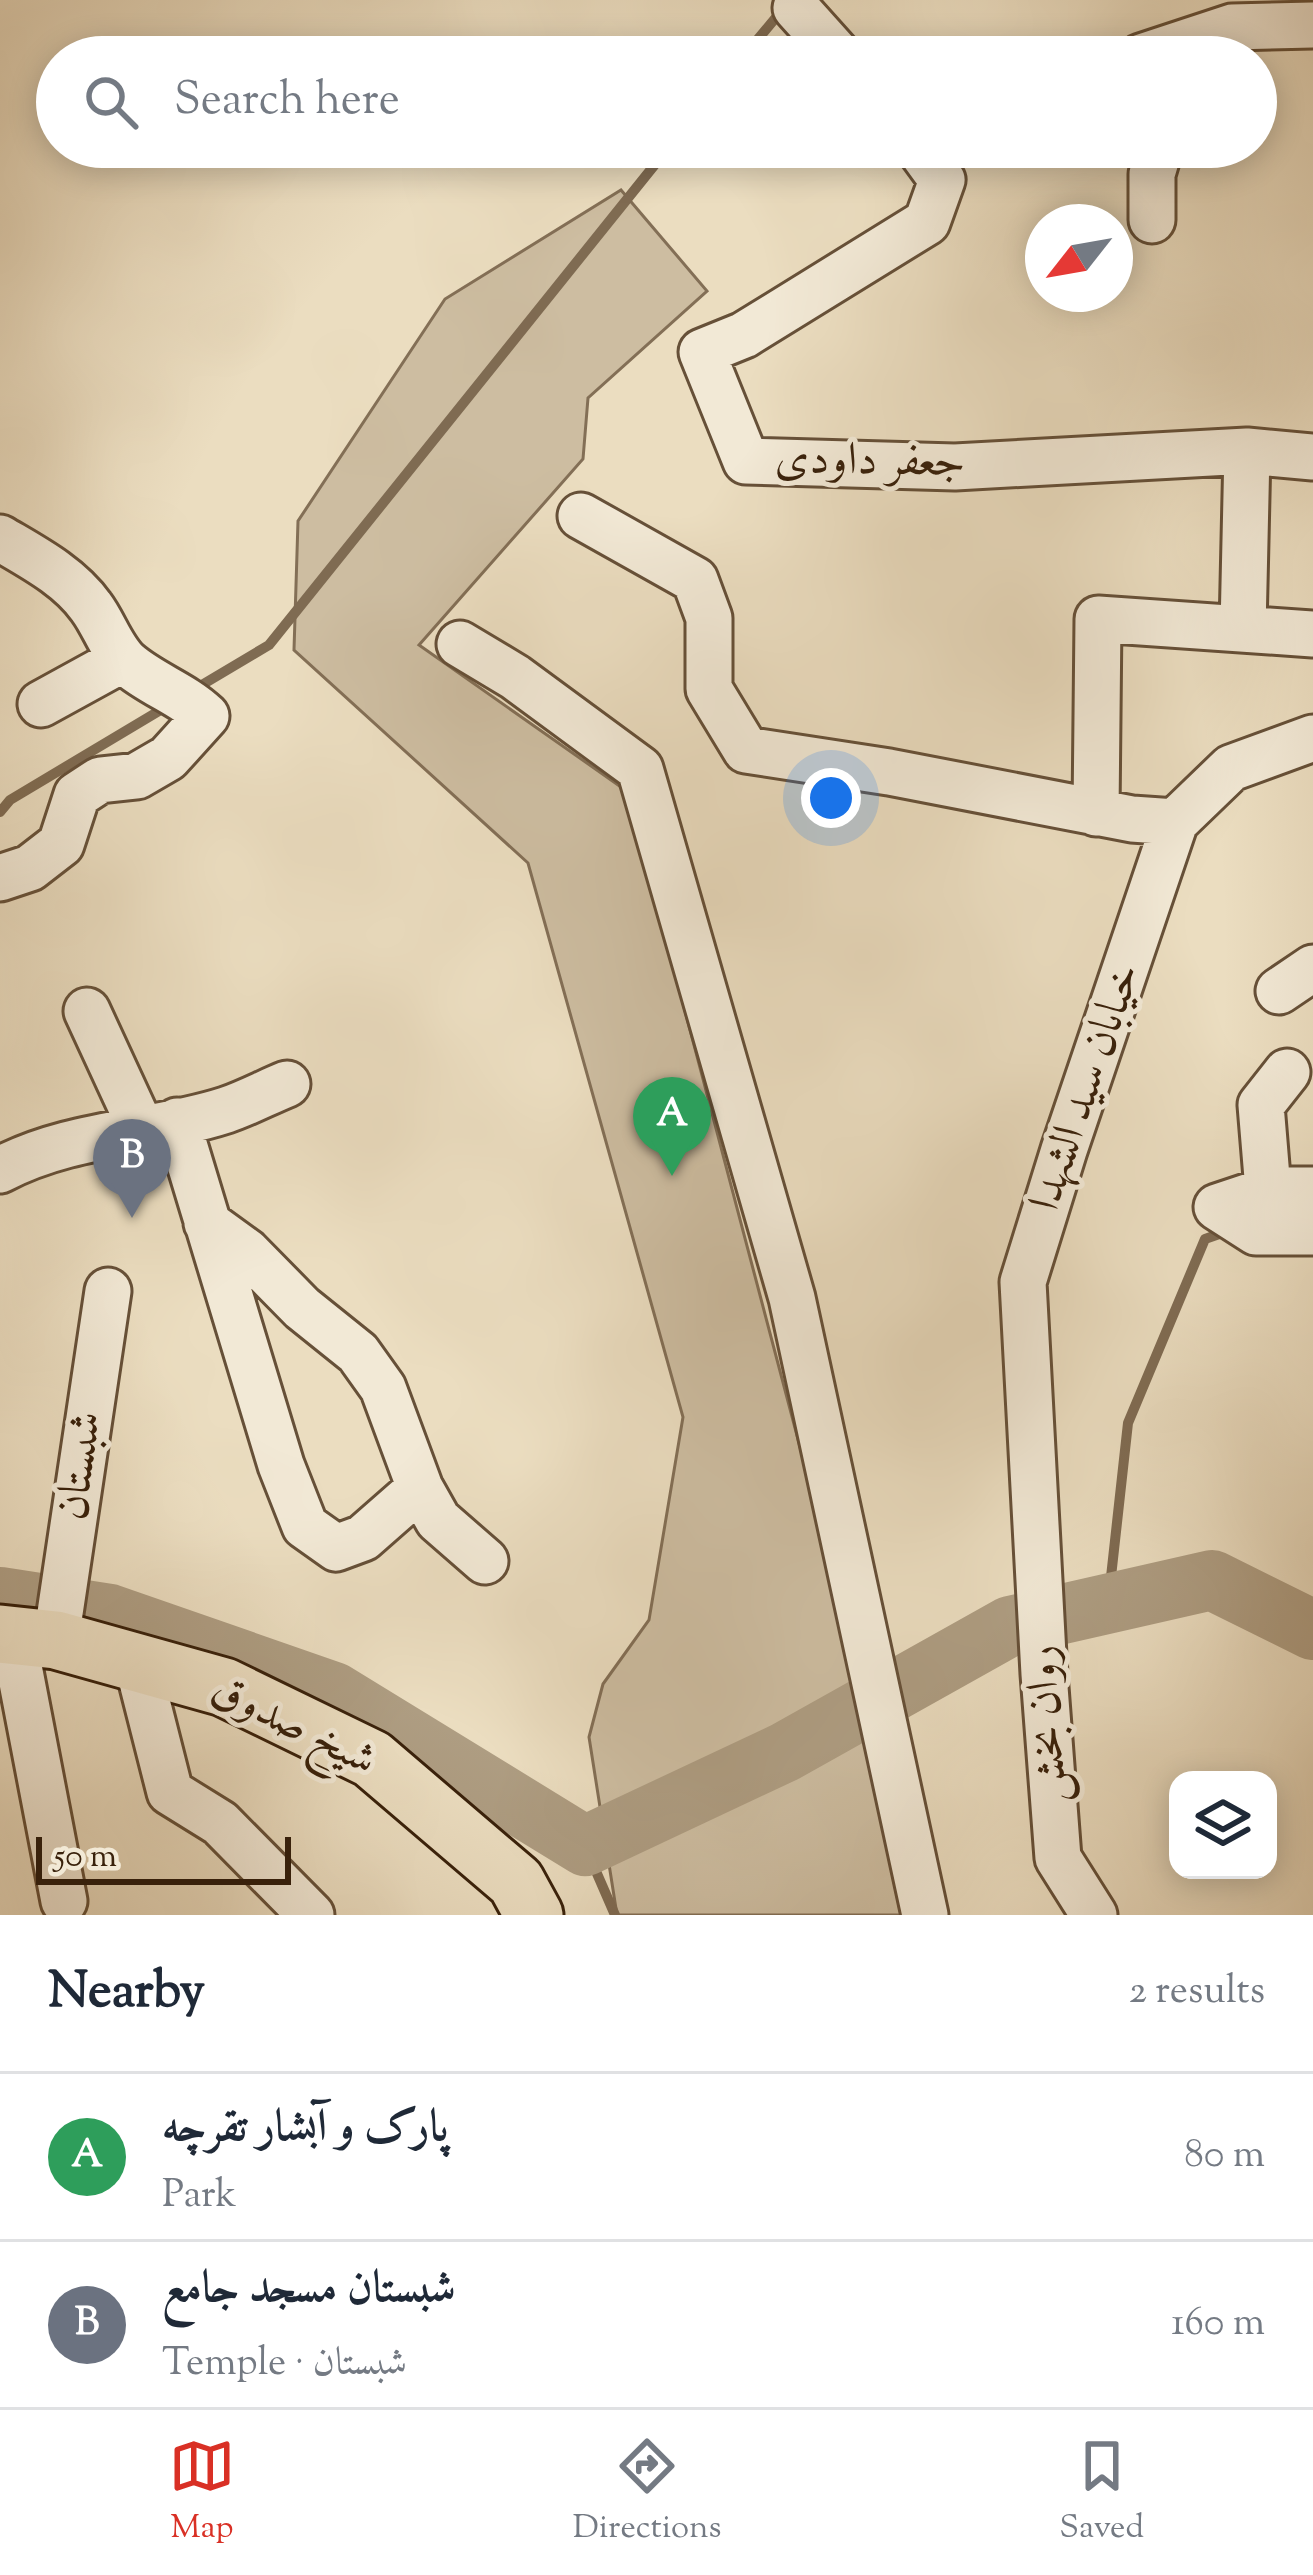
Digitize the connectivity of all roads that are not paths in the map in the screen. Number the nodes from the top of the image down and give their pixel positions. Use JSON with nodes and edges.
{"nodes":[{"id":1,"x":796,"y":8,"type":"dead end"},
{"id":2,"x":1303,"y":20,"type":"edge"},
{"id":3,"x":821,"y":36,"type":"edge"},
{"id":4,"x":1248,"y":36,"type":"edge"},
{"id":5,"x":933,"y":168,"type":"edge"},
{"id":6,"x":1154,"y":168,"type":"edge"},
{"id":7,"x":1152,"y":220,"type":"dead end"},
{"id":8,"x":1247,"y":451,"type":"junction"},
{"id":9,"x":1313,"y":457,"type":"edge"},
{"id":10,"x":581,"y":516,"type":"dead end"},
{"id":11,"x":0,"y":538,"type":"edge"},
{"id":12,"x":1243,"y":629,"type":"junction"},
{"id":13,"x":1313,"y":634,"type":"edge"},
{"id":14,"x":460,"y":644,"type":"dead end"},
{"id":15,"x":122,"y":659,"type":"junction"},
{"id":16,"x":41,"y":704,"type":"dead end"},
{"id":17,"x":1313,"y":738,"type":"edge"},
{"id":18,"x":1096,"y":813,"type":"junction"},
{"id":19,"x":1175,"y":822,"type":"junction"},
{"id":20,"x":0,"y":878,"type":"edge"},
{"id":21,"x":86,"y":1010,"type":"dead end"},
{"id":22,"x":1287,"y":1072,"type":"dead end"},
{"id":23,"x":287,"y":1084,"type":"dead end"},
{"id":24,"x":159,"y":1125,"type":"junction"},
{"id":25,"x":0,"y":1171,"type":"edge"},
{"id":26,"x":1268,"y":1190,"type":"junction"},
{"id":27,"x":1313,"y":1190,"type":"edge"},
{"id":28,"x":207,"y":1223,"type":"junction"},
{"id":29,"x":1313,"y":1232,"type":"edge"},
{"id":30,"x":108,"y":1291,"type":"dead end"},
{"id":31,"x":420,"y":1488,"type":"junction"},
{"id":32,"x":1036,"y":1522,"type":"joint"},
{"id":33,"x":485,"y":1562,"type":"dead end"},
{"id":34,"x":23,"y":1636,"type":"edge"},
{"id":35,"x":137,"y":1662,"type":"junction"},
{"id":36,"x":64,"y":1901,"type":"dead end"},
{"id":37,"x":311,"y":1915,"type":"edge"},
{"id":38,"x":534,"y":1915,"type":"edge"},
{"id":39,"x":925,"y":1915,"type":"edge"},
{"id":40,"x":1094,"y":1915,"type":"edge"}],
"edges":[{"from":1,"to":3,"type":"street"},
{"from":2,"to":4,"type":"street"},
{"from":5,"to":8,"type":"street","name":"جعفر داودی"},
{"from":6,"to":7,"type":"street"},
{"from":8,"to":9,"type":"street","name":"جعفر داودی"},
{"from":8,"to":12,"type":"street"},
{"from":10,"to":18,"type":"street"},
{"from":11,"to":15,"type":"street"},
{"from":12,"to":13,"type":"street"},
{"from":12,"to":18,"type":"street"},
{"from":14,"to":39,"type":"street"},
{"from":15,"to":16,"type":"street"},
{"from":15,"to":20,"type":"street"},
{"from":17,"to":19,"type":"street","name":"خیابان سید الشهدا"},
{"from":18,"to":19,"type":"street"},
{"from":19,"to":32,"type":"street","name":"خیابان سید الشهدا"},
{"from":21,"to":24,"type":"street"},
{"from":22,"to":26,"type":"street"},
{"from":23,"to":24,"type":"street"},
{"from":24,"to":25,"type":"street"},
{"from":24,"to":28,"type":"street"},
{"from":26,"to":27,"type":"street"},
{"from":26,"to":29,"type":"street"},
{"from":28,"to":31,"type":"street"},
{"from":28,"to":31,"type":"street"},
{"from":30,"to":34,"type":"street","name":"شبستان"},
{"from":31,"to":33,"type":"street"},
{"from":32,"to":40,"type":"street","name":"روان بخش"},
{"from":34,"to":35,"type":"main road","name":"شیخ صدوق"},
{"from":34,"to":36,"type":"street","name":"شبستان"},
{"from":35,"to":37,"type":"street"},
{"from":35,"to":38,"type":"main road","name":"شیخ صدوق"}]}
